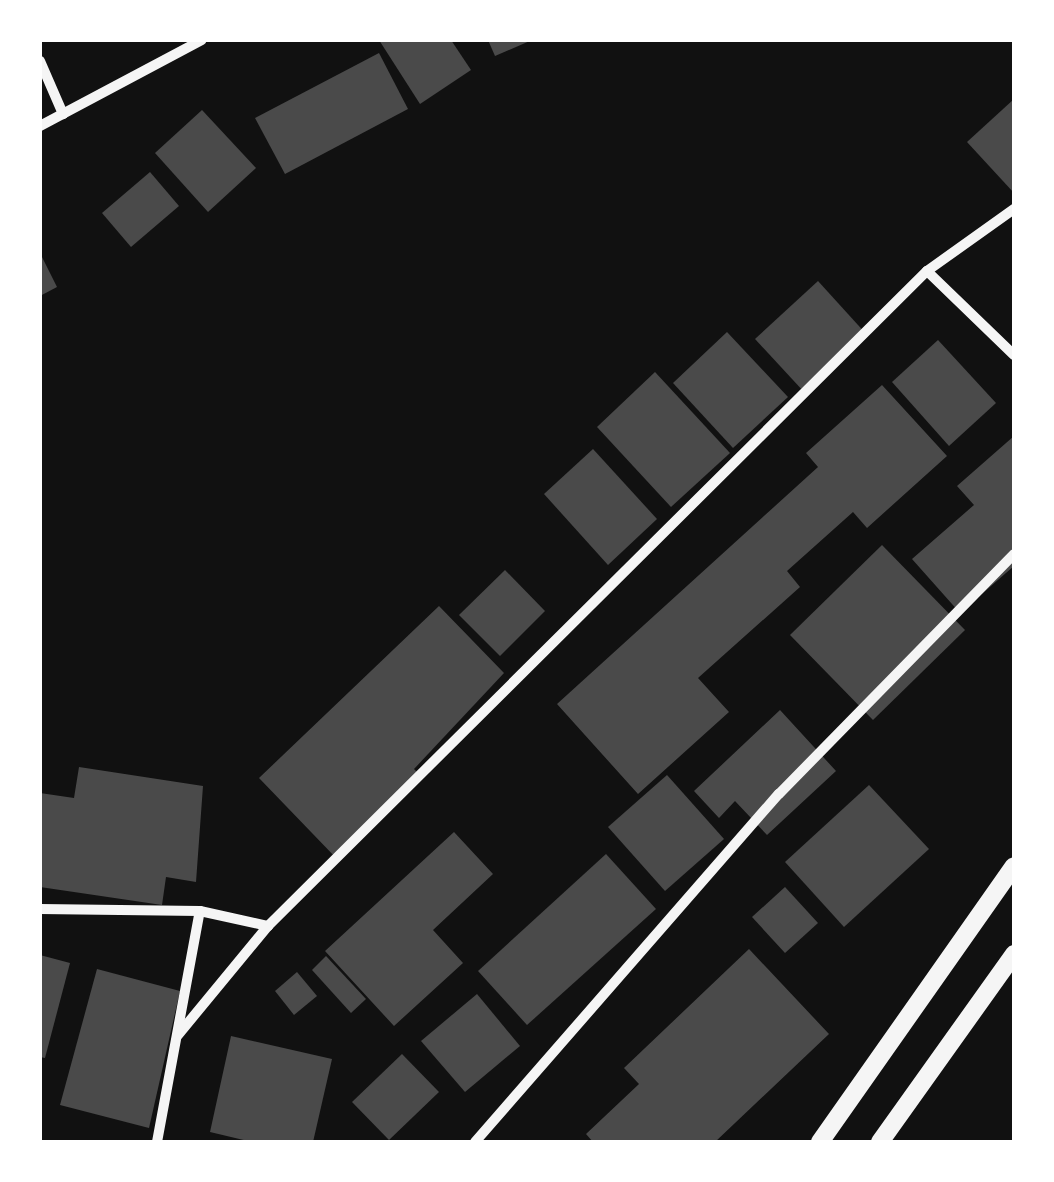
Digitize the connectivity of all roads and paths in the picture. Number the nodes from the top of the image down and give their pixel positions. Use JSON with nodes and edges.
{"nodes":[{"id":1,"x":202,"y":40,"type":"edge"},
{"id":2,"x":40,"y":61,"type":"edge"},
{"id":3,"x":63,"y":114,"type":"junction"},
{"id":4,"x":40,"y":126,"type":"edge"},
{"id":5,"x":1014,"y":209,"type":"edge"},
{"id":6,"x":927,"y":271,"type":"junction"},
{"id":7,"x":1014,"y":355,"type":"edge"},
{"id":8,"x":1014,"y":554,"type":"edge"},
{"id":9,"x":1014,"y":866,"type":"edge"},
{"id":10,"x":40,"y":909,"type":"edge"},
{"id":11,"x":200,"y":911,"type":"junction"},
{"id":12,"x":268,"y":926,"type":"junction"},
{"id":13,"x":1014,"y":954,"type":"edge"},
{"id":14,"x":178,"y":1036,"type":"junction"},
{"id":15,"x":156,"y":1142,"type":"edge"},
{"id":16,"x":475,"y":1142,"type":"edge"},
{"id":17,"x":820,"y":1142,"type":"edge"},
{"id":18,"x":880,"y":1142,"type":"edge"}],
"edges":[{"from":1,"to":3,"type":"street"},
{"from":2,"to":3,"type":"street"},
{"from":3,"to":4,"type":"street"},
{"from":5,"to":6,"type":"street"},
{"from":6,"to":7,"type":"street"},
{"from":6,"to":12,"type":"street"},
{"from":8,"to":16,"type":"street"},
{"from":9,"to":17,"type":"street"},
{"from":10,"to":11,"type":"street"},
{"from":11,"to":12,"type":"street"},
{"from":11,"to":14,"type":"street"},
{"from":12,"to":14,"type":"street"},
{"from":13,"to":18,"type":"street"},
{"from":14,"to":15,"type":"street"}]}
